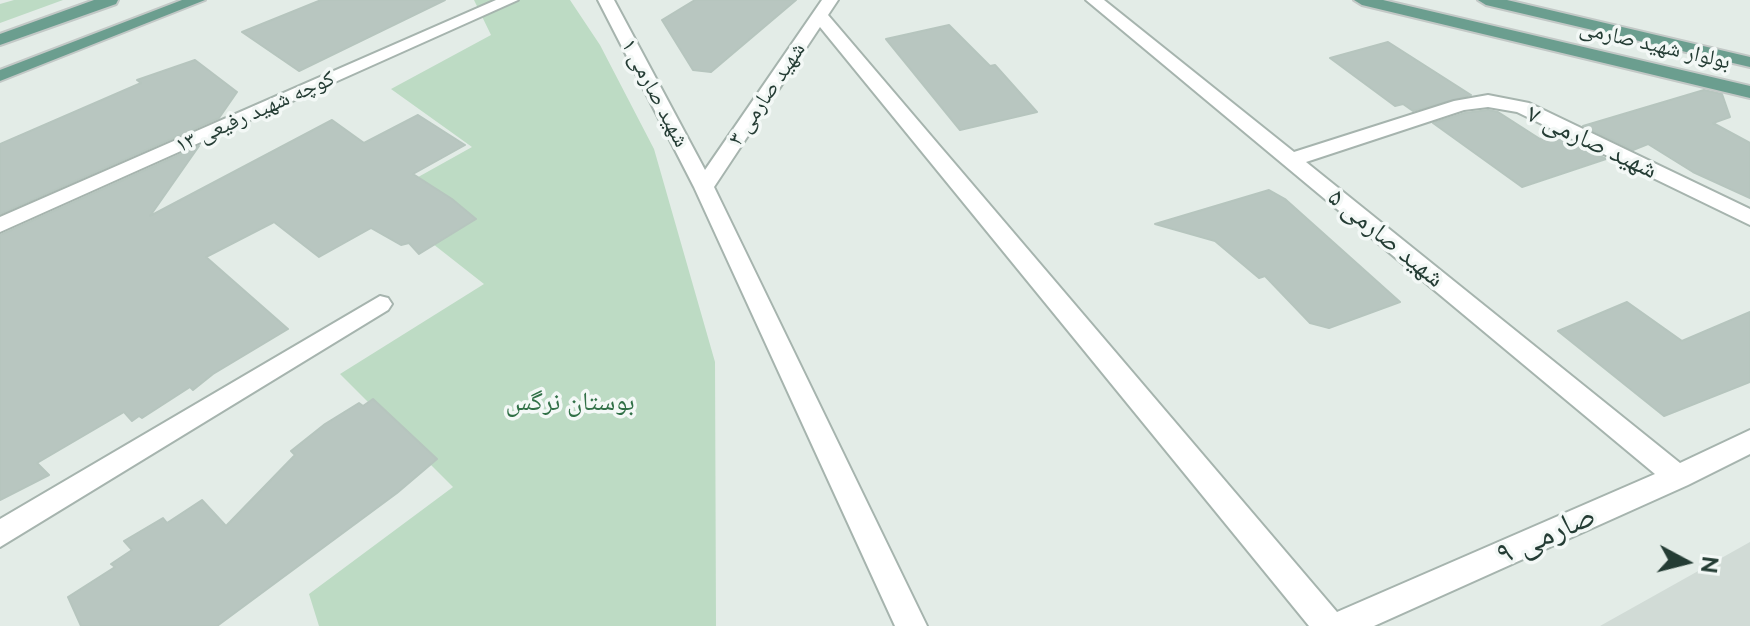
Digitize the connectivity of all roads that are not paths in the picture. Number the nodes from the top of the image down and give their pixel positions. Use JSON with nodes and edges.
{"nodes":[{"id":1,"x":110,"y":0,"type":"edge"},
{"id":2,"x":197,"y":0,"type":"edge"},
{"id":3,"x":510,"y":0,"type":"edge"},
{"id":4,"x":606,"y":0,"type":"edge"},
{"id":5,"x":1094,"y":0,"type":"edge"},
{"id":6,"x":1362,"y":0,"type":"edge"},
{"id":7,"x":1486,"y":0,"type":"edge"},
{"id":8,"x":825,"y":8,"type":"edge"},
{"id":9,"x":0,"y":40,"type":"edge"},
{"id":10,"x":1750,"y":62,"type":"edge"},
{"id":11,"x":0,"y":76,"type":"edge"},
{"id":12,"x":1750,"y":92,"type":"edge"},
{"id":13,"x":1291,"y":160,"type":"junction"},
{"id":14,"x":704,"y":187,"type":"junction"},
{"id":15,"x":1750,"y":218,"type":"edge"},
{"id":16,"x":0,"y":225,"type":"edge"},
{"id":17,"x":380,"y":304,"type":"dead end"},
{"id":18,"x":1750,"y":441,"type":"edge"},
{"id":19,"x":1678,"y":477,"type":"junction"},
{"id":20,"x":0,"y":534,"type":"edge"},
{"id":21,"x":911,"y":626,"type":"edge"},
{"id":22,"x":1329,"y":626,"type":"edge"},
{"id":23,"x":1339,"y":626,"type":"edge"}],
"edges":[{"from":1,"to":9,"type":"main road"},
{"from":2,"to":11,"type":"main road"},
{"from":3,"to":16,"type":"street","name":"کوچه شهید رفیعی ۱۳"},
{"from":4,"to":14,"type":"street","name":"شهید صارمی ۱"},
{"from":5,"to":13,"type":"street","name":"شهید صارمی ۵"},
{"from":6,"to":12,"type":"main road","name":"بولوار شهید صارمی"},
{"from":7,"to":10,"type":"main road","name":"بولوار شهید صارمی"},
{"from":8,"to":14,"type":"street","name":"شهید صارمی ۳"},
{"from":8,"to":22,"type":"street"},
{"from":13,"to":15,"type":"street","name":"شهید صارمی ۷"},
{"from":13,"to":19,"type":"street","name":"شهید صارمی ۵"},
{"from":14,"to":21,"type":"street","name":"شهید صارمی ۱"},
{"from":17,"to":20,"type":"street"},
{"from":18,"to":19,"type":"street","name":"صارمی ۹"},
{"from":19,"to":23,"type":"street","name":"صارمی ۹"}]}
